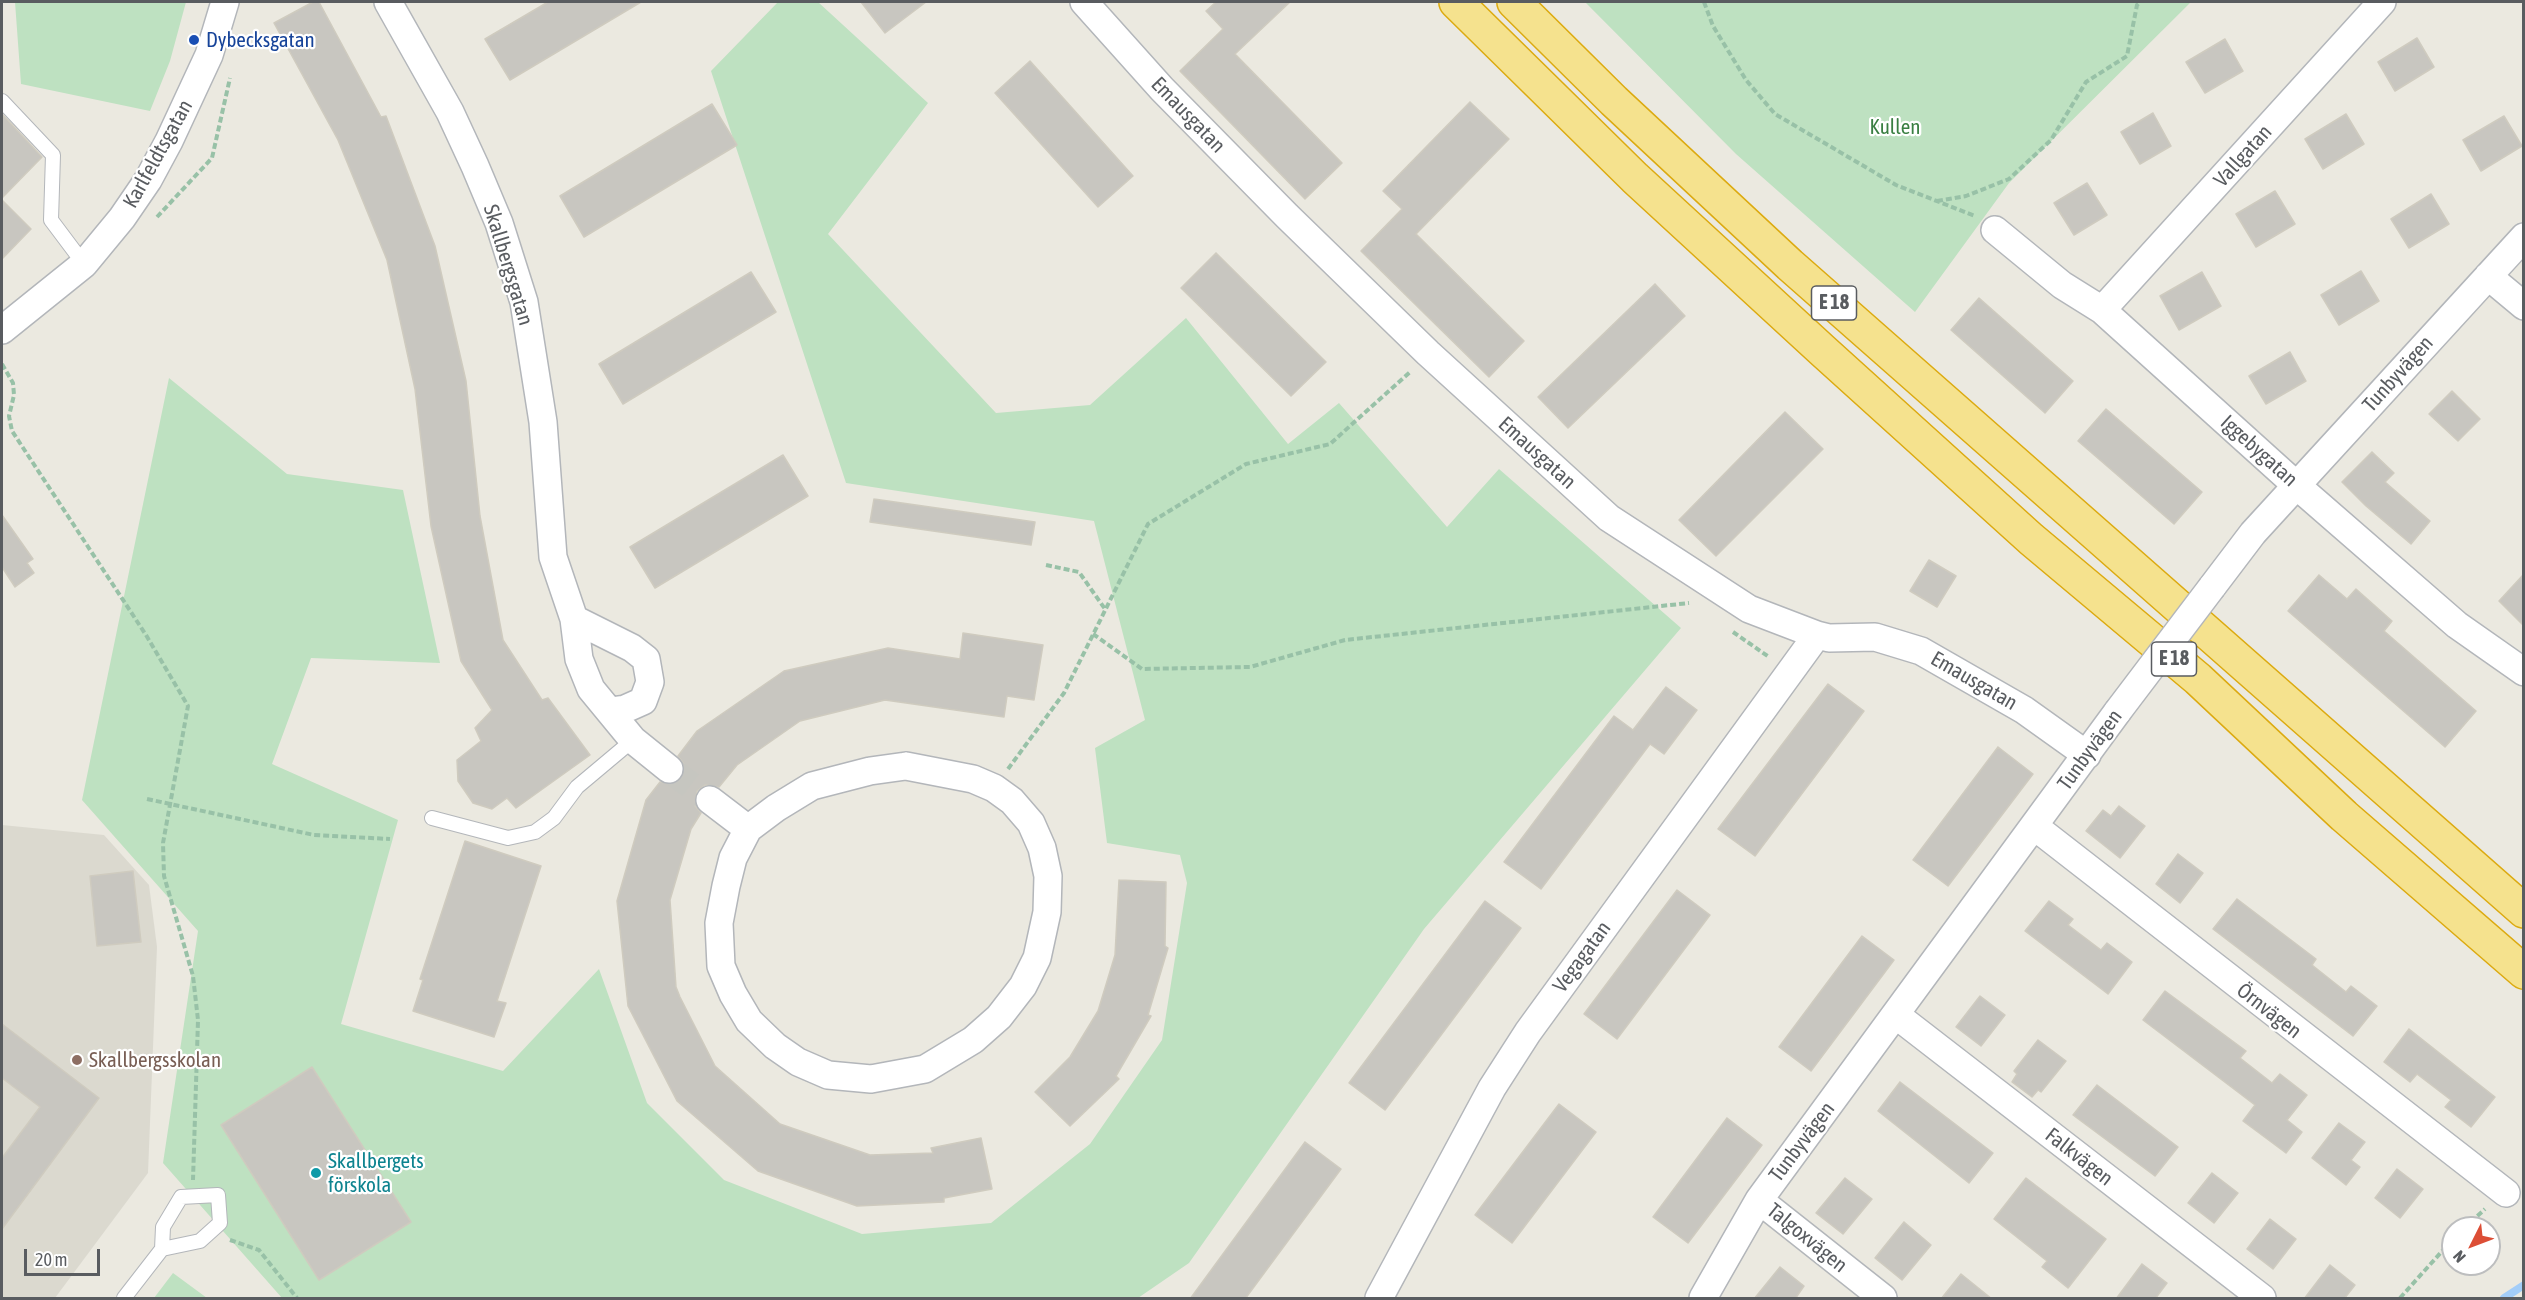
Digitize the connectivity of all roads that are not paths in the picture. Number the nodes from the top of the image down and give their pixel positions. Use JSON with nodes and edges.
{"nodes":[{"id":1,"x":225,"y":2,"type":"edge"},
{"id":2,"x":388,"y":2,"type":"edge"},
{"id":3,"x":1084,"y":2,"type":"edge"},
{"id":4,"x":1456,"y":2,"type":"edge"},
{"id":5,"x":1514,"y":2,"type":"edge"},
{"id":6,"x":2382,"y":2,"type":"edge"},
{"id":7,"x":2,"y":100,"type":"edge"},
{"id":8,"x":1995,"y":230,"type":"road end"},
{"id":9,"x":2523,"y":237,"type":"edge"},
{"id":10,"x":84,"y":264,"type":"junction"},
{"id":11,"x":2488,"y":276,"type":"junction"},
{"id":12,"x":2523,"y":306,"type":"edge"},
{"id":13,"x":2102,"y":310,"type":"junction"},
{"id":14,"x":2,"y":330,"type":"edge"},
{"id":15,"x":2296,"y":485,"type":"junction"},
{"id":16,"x":574,"y":619,"type":"junction"},
{"id":17,"x":1817,"y":635,"type":"junction"},
{"id":18,"x":2523,"y":672,"type":"edge"},
{"id":19,"x":611,"y":711,"type":"junction"},
{"id":20,"x":633,"y":740,"type":"junction"},
{"id":21,"x":2087,"y":755,"type":"junction"},
{"id":22,"x":669,"y":769,"type":"tunnel mouth"},
{"id":23,"x":710,"y":800,"type":"tunnel mouth"},
{"id":24,"x":432,"y":818,"type":"dead end"},
{"id":25,"x":2034,"y":826,"type":"junction"},
{"id":26,"x":748,"y":829,"type":"junction"},
{"id":27,"x":2523,"y":911,"type":"edge"},
{"id":28,"x":2523,"y":972,"type":"edge"},
{"id":29,"x":1896,"y":1015,"type":"junction"},
{"id":30,"x":2506,"y":1193,"type":"dead end"},
{"id":31,"x":1759,"y":1200,"type":"junction"},
{"id":32,"x":162,"y":1249,"type":"junction"},
{"id":33,"x":124,"y":1299,"type":"edge"},
{"id":34,"x":1379,"y":1299,"type":"edge"},
{"id":35,"x":1703,"y":1299,"type":"edge"},
{"id":36,"x":1883,"y":1299,"type":"edge"},
{"id":37,"x":2262,"y":1299,"type":"edge"}],
"edges":[{"from":1,"to":10,"type":"street","name":"Karlfeldtsgatan"},
{"from":2,"to":16,"type":"street","name":"Skallbergsgatan"},
{"from":3,"to":17,"type":"street","name":"Emausgatan"},
{"from":4,"to":28,"type":"highway","number":"E 18"},
{"from":5,"to":27,"type":"highway","number":"E 18"},
{"from":6,"to":13,"type":"street","name":"Vallgatan"},
{"from":7,"to":10,"type":"lane"},
{"from":8,"to":13,"type":"street","name":"Iggebygatan"},
{"from":9,"to":11,"type":"street","name":"Tunbyvägen"},
{"from":10,"to":14,"type":"street","name":"Karlfeldtsgatan"},
{"from":11,"to":12,"type":"street"},
{"from":11,"to":15,"type":"street","name":"Tunbyvägen"},
{"from":13,"to":15,"type":"street","name":"Iggebygatan"},
{"from":15,"to":18,"type":"street","name":"Iggebygatan"},
{"from":15,"to":21,"type":"street","name":"Tunbyvägen","bridge":true},
{"from":16,"to":19,"type":"street","name":"Skallbergsgatan"},
{"from":16,"to":19,"type":"street"},
{"from":17,"to":21,"type":"street","name":"Emausgatan"},
{"from":17,"to":34,"type":"street","name":"Vegagatan"},
{"from":19,"to":20,"type":"street","name":"Skallbergsgatan"},
{"from":20,"to":22,"type":"street","name":"Skallbergsgatan"},
{"from":20,"to":24,"type":"lane"},
{"from":21,"to":25,"type":"street","name":"Tunbyvägen"},
{"from":23,"to":26,"type":"street"},
{"from":25,"to":29,"type":"street","name":"Tunbyvägen"},
{"from":25,"to":30,"type":"street","name":"Örnvägen"},
{"from":26,"to":26,"type":"street"},
{"from":29,"to":31,"type":"street","name":"Tunbyvägen"},
{"from":29,"to":37,"type":"street","name":"Falkvägen"},
{"from":31,"to":35,"type":"street","name":"Tunbyvägen"},
{"from":31,"to":36,"type":"street","name":"Talgoxvägen"},
{"from":32,"to":32,"type":"lane"},
{"from":32,"to":33,"type":"lane"}]}
